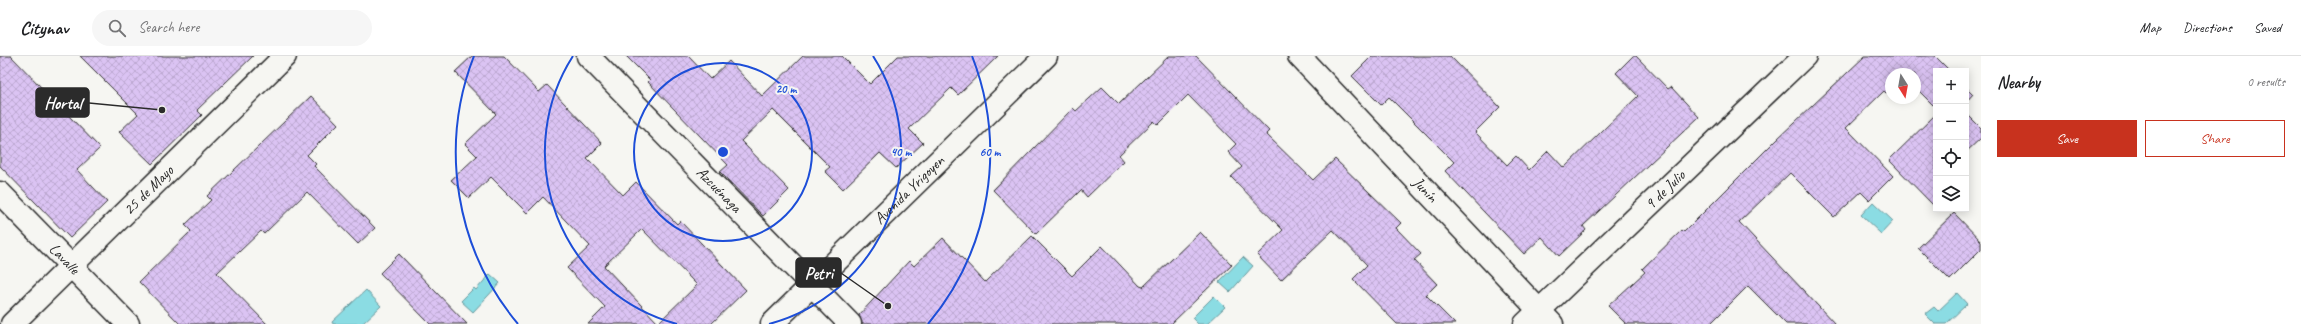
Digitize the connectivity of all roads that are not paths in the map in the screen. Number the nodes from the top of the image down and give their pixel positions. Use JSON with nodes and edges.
{"nodes":[{"id":1,"x":286,"y":56,"type":"edge"},
{"id":2,"x":588,"y":56,"type":"edge"},
{"id":3,"x":1046,"y":56,"type":"edge"},
{"id":4,"x":1299,"y":56,"type":"edge"},
{"id":5,"x":1805,"y":56,"type":"edge"},
{"id":6,"x":0,"y":193,"type":"edge"},
{"id":7,"x":72,"y":266,"type":"junction"},
{"id":8,"x":812,"y":285,"type":"junction"},
{"id":9,"x":1539,"y":320,"type":"edge"},
{"id":10,"x":12,"y":324,"type":"edge"},
{"id":11,"x":128,"y":324,"type":"edge"},
{"id":12,"x":772,"y":324,"type":"edge"},
{"id":13,"x":850,"y":324,"type":"edge"}],
"edges":[{"from":1,"to":7,"type":"street","name":"25 de Mayo"},
{"from":2,"to":8,"type":"street","name":"Azcuénaga"},
{"from":3,"to":8,"type":"street","name":"Avenida Yrigoyen"},
{"from":4,"to":9,"type":"street","name":"Junín"},
{"from":5,"to":9,"type":"street","name":"9 de Julio"},
{"from":6,"to":7,"type":"street","name":"Lavalle"},
{"from":7,"to":10,"type":"street","name":"25 de Mayo"},
{"from":7,"to":11,"type":"street","name":"Lavalle"},
{"from":8,"to":12,"type":"street","name":"Avenida Yrigoyen"},
{"from":8,"to":13,"type":"street","name":"Azcuénaga"}]}
